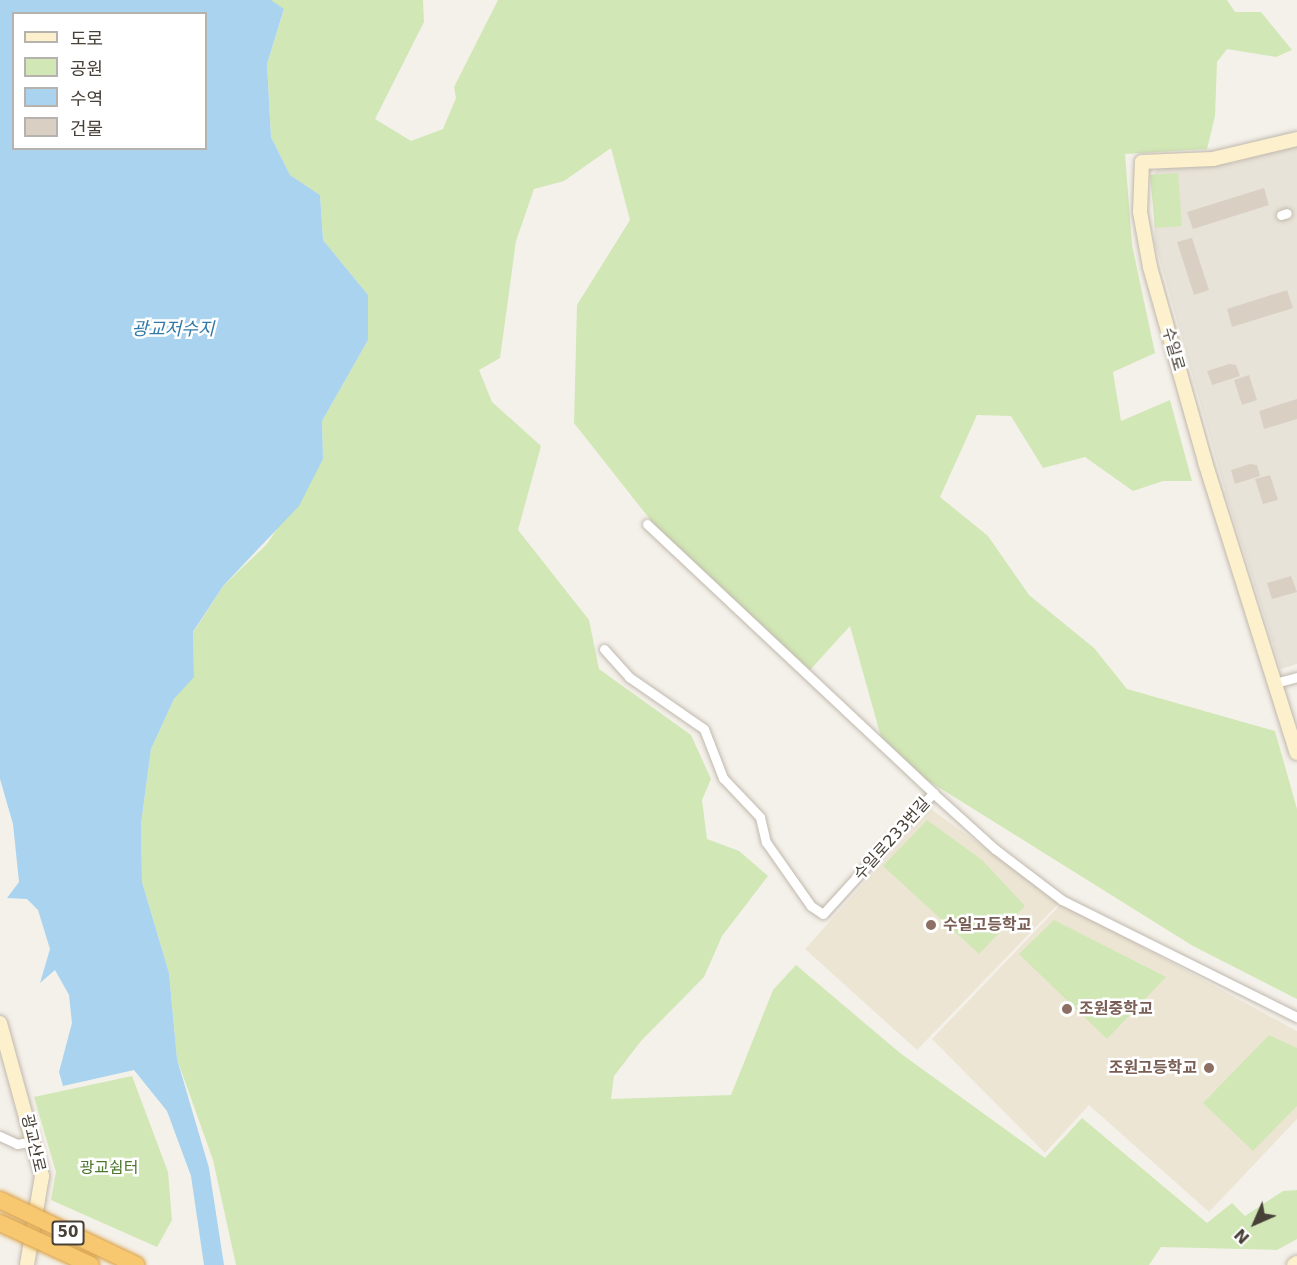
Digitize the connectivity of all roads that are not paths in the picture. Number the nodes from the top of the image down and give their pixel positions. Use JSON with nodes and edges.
{"nodes":[{"id":1,"x":1297,"y":139,"type":"edge"},
{"id":2,"x":647,"y":524,"type":"dead end"},
{"id":3,"x":604,"y":649,"type":"dead end"},
{"id":4,"x":1297,"y":677,"type":"edge"},
{"id":5,"x":1275,"y":683,"type":"junction"},
{"id":6,"x":1297,"y":753,"type":"edge"},
{"id":7,"x":933,"y":793,"type":"junction"},
{"id":8,"x":1297,"y":1017,"type":"edge"},
{"id":9,"x":0,"y":1023,"type":"edge"},
{"id":10,"x":0,"y":1136,"type":"edge"},
{"id":11,"x":34,"y":1141,"type":"junction"},
{"id":12,"x":0,"y":1200,"type":"edge"},
{"id":13,"x":0,"y":1223,"type":"edge"},
{"id":14,"x":27,"y":1265,"type":"edge"},
{"id":15,"x":91,"y":1265,"type":"edge"},
{"id":16,"x":136,"y":1265,"type":"edge"}],
"edges":[{"from":1,"to":5,"type":"street","name":"수일로"},
{"from":2,"to":7,"type":"street"},
{"from":3,"to":7,"type":"street","name":"수일로233번길"},
{"from":4,"to":5,"type":"street"},
{"from":5,"to":6,"type":"street"},
{"from":7,"to":8,"type":"street","name":"수일로233번길"},
{"from":9,"to":11,"type":"street","name":"광교산로"},
{"from":10,"to":11,"type":"street"},
{"from":11,"to":14,"type":"street","name":"광교산로"},
{"from":12,"to":16,"type":"highway","number":"50","bridge":true},
{"from":13,"to":15,"type":"highway","number":"50","bridge":true}]}
